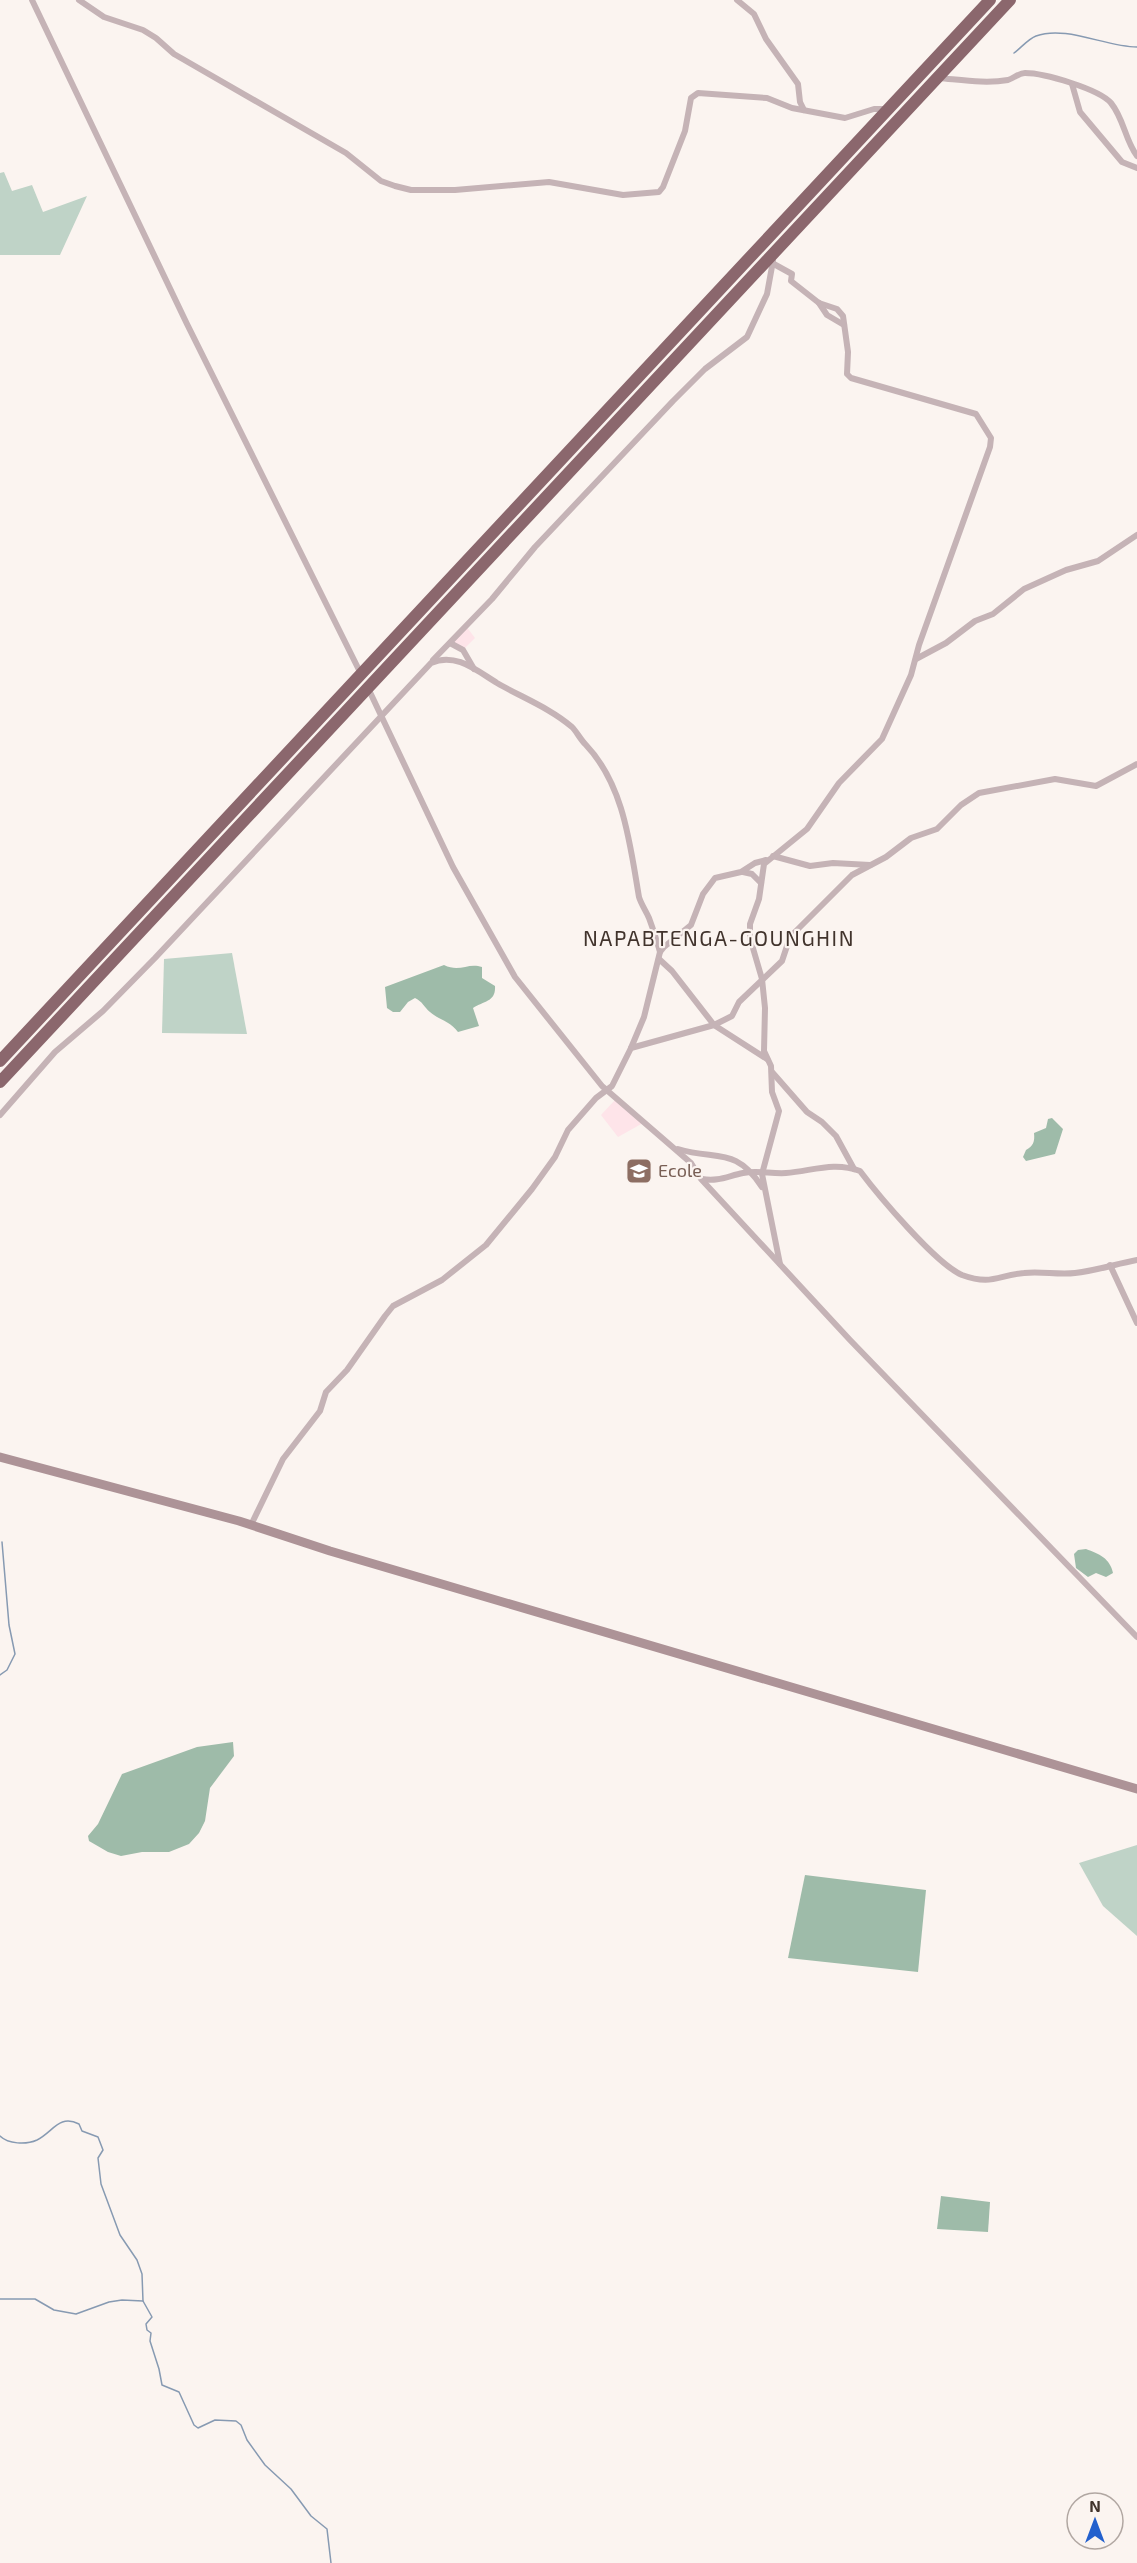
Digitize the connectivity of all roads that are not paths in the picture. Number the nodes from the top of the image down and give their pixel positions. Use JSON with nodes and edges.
{"nodes":[{"id":1,"x":32,"y":0,"type":"edge"},
{"id":2,"x":79,"y":0,"type":"edge"},
{"id":3,"x":738,"y":0,"type":"edge"},
{"id":4,"x":990,"y":0,"type":"edge"},
{"id":5,"x":1010,"y":0,"type":"edge"},
{"id":6,"x":937,"y":77,"type":"junction"},
{"id":7,"x":1072,"y":84,"type":"junction"},
{"id":8,"x":888,"y":109,"type":"junction"},
{"id":9,"x":804,"y":110,"type":"junction"},
{"id":10,"x":1137,"y":156,"type":"edge"},
{"id":11,"x":1137,"y":168,"type":"edge"},
{"id":12,"x":773,"y":258,"type":"junction"},
{"id":13,"x":819,"y":303,"type":"junction"},
{"id":14,"x":844,"y":326,"type":"junction"},
{"id":15,"x":1137,"y":535,"type":"edge"},
{"id":16,"x":450,"y":643,"type":"junction"},
{"id":17,"x":915,"y":660,"type":"junction"},
{"id":18,"x":431,"y":663,"type":"junction"},
{"id":19,"x":475,"y":669,"type":"junction"},
{"id":20,"x":361,"y":674,"type":"junction"},
{"id":21,"x":368,"y":687,"type":"junction"},
{"id":22,"x":381,"y":715,"type":"junction"},
{"id":23,"x":1137,"y":764,"type":"edge"},
{"id":24,"x":773,"y":856,"type":"junction"},
{"id":25,"x":766,"y":860,"type":"junction"},
{"id":26,"x":871,"y":865,"type":"junction"},
{"id":27,"x":741,"y":872,"type":"junction"},
{"id":28,"x":761,"y":884,"type":"junction"},
{"id":29,"x":660,"y":956,"type":"junction"},
{"id":30,"x":762,"y":979,"type":"junction"},
{"id":31,"x":714,"y":1024,"type":"junction"},
{"id":32,"x":631,"y":1048,"type":"junction"},
{"id":33,"x":767,"y":1059,"type":"junction"},
{"id":34,"x":0,"y":1061,"type":"edge"},
{"id":35,"x":772,"y":1072,"type":"junction"},
{"id":36,"x":0,"y":1082,"type":"edge"},
{"id":37,"x":606,"y":1090,"type":"junction"},
{"id":38,"x":0,"y":1115,"type":"edge"},
{"id":39,"x":675,"y":1148,"type":"junction"},
{"id":40,"x":854,"y":1169,"type":"junction"},
{"id":41,"x":752,"y":1172,"type":"junction"},
{"id":42,"x":762,"y":1172,"type":"junction"},
{"id":43,"x":701,"y":1179,"type":"junction"},
{"id":44,"x":764,"y":1190,"type":"junction"},
{"id":45,"x":1137,"y":1260,"type":"edge"},
{"id":46,"x":780,"y":1264,"type":"junction"},
{"id":47,"x":1110,"y":1265,"type":"junction"},
{"id":48,"x":1137,"y":1323,"type":"edge"},
{"id":49,"x":0,"y":1457,"type":"edge"},
{"id":50,"x":251,"y":1525,"type":"junction"},
{"id":51,"x":1137,"y":1637,"type":"edge"},
{"id":52,"x":1137,"y":1789,"type":"edge"}],
"edges":[{"from":1,"to":20,"type":"street"},
{"from":2,"to":9,"type":"street"},
{"from":3,"to":9,"type":"street"},
{"from":4,"to":8,"type":"highway"},
{"from":5,"to":6,"type":"highway"},
{"from":6,"to":7,"type":"street"},
{"from":6,"to":12,"type":"highway"},
{"from":7,"to":10,"type":"street"},
{"from":7,"to":11,"type":"street"},
{"from":8,"to":9,"type":"street"},
{"from":8,"to":20,"type":"highway"},
{"from":12,"to":13,"type":"street"},
{"from":12,"to":16,"type":"street"},
{"from":12,"to":21,"type":"highway"},
{"from":13,"to":14,"type":"street"},
{"from":13,"to":14,"type":"street"},
{"from":14,"to":17,"type":"street"},
{"from":15,"to":17,"type":"street"},
{"from":16,"to":18,"type":"street"},
{"from":16,"to":19,"type":"street"},
{"from":17,"to":24,"type":"street"},
{"from":18,"to":19,"type":"street"},
{"from":18,"to":22,"type":"street"},
{"from":19,"to":29,"type":"street"},
{"from":20,"to":21,"type":"street"},
{"from":20,"to":34,"type":"highway"},
{"from":21,"to":22,"type":"street"},
{"from":21,"to":36,"type":"highway"},
{"from":22,"to":37,"type":"street"},
{"from":22,"to":38,"type":"street"},
{"from":23,"to":26,"type":"street"},
{"from":24,"to":25,"type":"street"},
{"from":24,"to":26,"type":"street"},
{"from":25,"to":27,"type":"street"},
{"from":25,"to":28,"type":"street"},
{"from":26,"to":30,"type":"street"},
{"from":27,"to":28,"type":"street"},
{"from":27,"to":29,"type":"street"},
{"from":28,"to":30,"type":"street"},
{"from":29,"to":31,"type":"street"},
{"from":29,"to":32,"type":"street"},
{"from":30,"to":31,"type":"street"},
{"from":30,"to":33,"type":"street"},
{"from":31,"to":32,"type":"street"},
{"from":31,"to":33,"type":"street"},
{"from":32,"to":37,"type":"street"},
{"from":33,"to":35,"type":"street"},
{"from":35,"to":40,"type":"street"},
{"from":35,"to":42,"type":"street"},
{"from":37,"to":39,"type":"street"},
{"from":37,"to":50,"type":"street"},
{"from":39,"to":41,"type":"street"},
{"from":39,"to":43,"type":"street"},
{"from":40,"to":42,"type":"street"},
{"from":40,"to":47,"type":"street"},
{"from":41,"to":42,"type":"street"},
{"from":41,"to":43,"type":"street"},
{"from":41,"to":44,"type":"street"},
{"from":42,"to":44,"type":"street"},
{"from":43,"to":46,"type":"street"},
{"from":44,"to":46,"type":"street"},
{"from":45,"to":47,"type":"street"},
{"from":46,"to":51,"type":"street"},
{"from":47,"to":48,"type":"street"},
{"from":49,"to":50,"type":"street"},
{"from":50,"to":52,"type":"street"}]}
